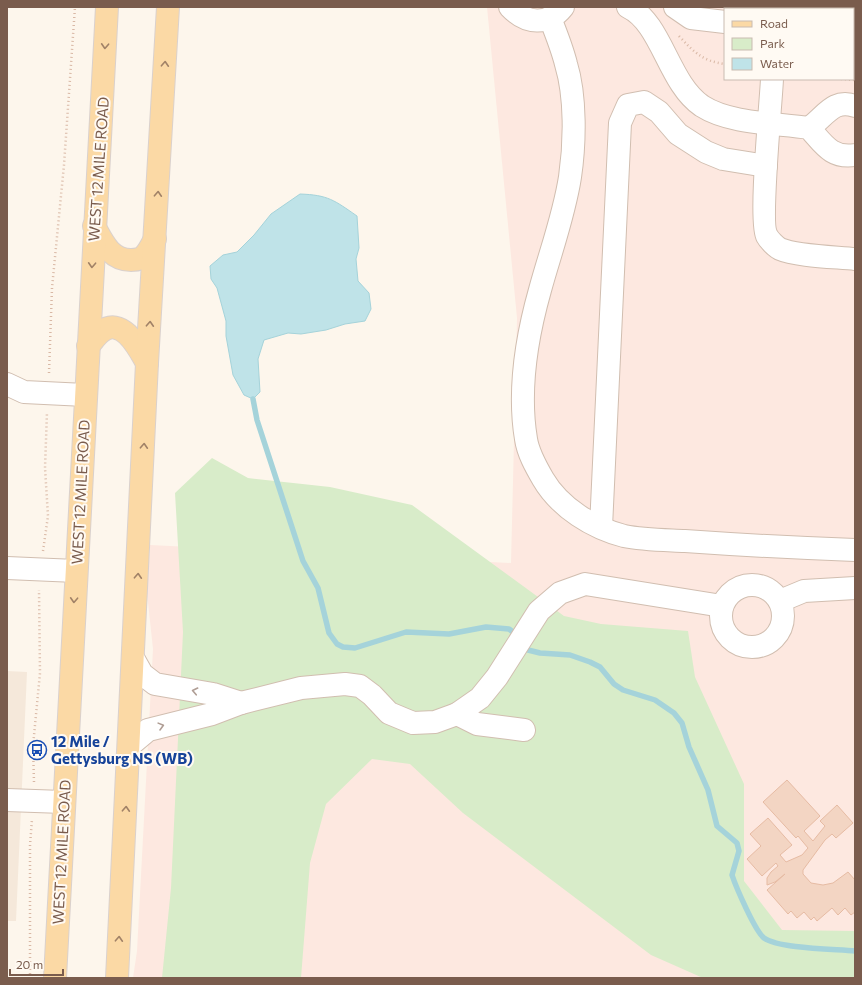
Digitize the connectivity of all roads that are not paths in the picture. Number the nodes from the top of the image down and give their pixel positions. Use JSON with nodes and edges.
{"nodes":[{"id":1,"x":107,"y":7,"type":"edge"},
{"id":2,"x":168,"y":7,"type":"edge"},
{"id":3,"x":510,"y":7,"type":"edge"},
{"id":4,"x":628,"y":7,"type":"edge"},
{"id":5,"x":675,"y":7,"type":"edge"},
{"id":6,"x":557,"y":12,"type":"edge"},
{"id":7,"x":724,"y":22,"type":"edge"},
{"id":8,"x":772,"y":80,"type":"edge"},
{"id":9,"x":855,"y":106,"type":"edge"},
{"id":10,"x":769,"y":123,"type":"junction"},
{"id":11,"x":809,"y":128,"type":"junction"},
{"id":12,"x":855,"y":154,"type":"edge"},
{"id":13,"x":766,"y":166,"type":"junction"},
{"id":14,"x":94,"y":226,"type":"junction"},
{"id":15,"x":155,"y":239,"type":"junction"},
{"id":16,"x":855,"y":259,"type":"edge"},
{"id":17,"x":88,"y":346,"type":"junction"},
{"id":18,"x":147,"y":363,"type":"junction"},
{"id":19,"x":7,"y":384,"type":"edge"},
{"id":20,"x":85,"y":395,"type":"junction"},
{"id":21,"x":601,"y":527,"type":"junction"},
{"id":22,"x":855,"y":550,"type":"edge"},
{"id":23,"x":7,"y":568,"type":"edge"},
{"id":24,"x":76,"y":571,"type":"junction"},
{"id":25,"x":855,"y":588,"type":"edge"},
{"id":26,"x":780,"y":601,"type":"junction"},
{"id":27,"x":722,"y":606,"type":"junction"},
{"id":28,"x":134,"y":658,"type":"junction"},
{"id":29,"x":241,"y":703,"type":"junction"},
{"id":30,"x":457,"y":714,"type":"junction"},
{"id":31,"x":524,"y":730,"type":"dead end"},
{"id":32,"x":129,"y":746,"type":"junction"},
{"id":33,"x":7,"y":800,"type":"edge"},
{"id":34,"x":63,"y":802,"type":"junction"},
{"id":35,"x":57,"y":975,"type":"edge"},
{"id":36,"x":117,"y":978,"type":"edge"}],
"edges":[{"from":1,"to":14,"type":"main road","name":"WEST 12 MILE ROAD","one_way":true},
{"from":15,"to":2,"type":"main road","one_way":true},
{"from":3,"to":6,"type":"street"},
{"from":4,"to":10,"type":"street"},
{"from":5,"to":7,"type":"street"},
{"from":6,"to":21,"type":"street"},
{"from":8,"to":10,"type":"street"},
{"from":9,"to":11,"type":"street"},
{"from":10,"to":11,"type":"street"},
{"from":10,"to":13,"type":"street"},
{"from":11,"to":12,"type":"street"},
{"from":13,"to":16,"type":"street"},
{"from":13,"to":21,"type":"street"},
{"from":14,"to":15,"type":"main road"},
{"from":14,"to":17,"type":"main road","name":"WEST 12 MILE ROAD","one_way":true},
{"from":18,"to":15,"type":"main road","one_way":true},
{"from":17,"to":18,"type":"main road"},
{"from":17,"to":20,"type":"main road","name":"WEST 12 MILE ROAD"},
{"from":28,"to":18,"type":"main road","one_way":true},
{"from":19,"to":20,"type":"street"},
{"from":20,"to":24,"type":"main road","name":"WEST 12 MILE ROAD"},
{"from":21,"to":22,"type":"street"},
{"from":23,"to":24,"type":"street"},
{"from":24,"to":34,"type":"main road","name":"WEST 12 MILE ROAD","one_way":true},
{"from":25,"to":26,"type":"street"},
{"from":26,"to":27,"type":"street"},
{"from":26,"to":27,"type":"street"},
{"from":27,"to":30,"type":"street"},
{"from":29,"to":28,"type":"street","one_way":true},
{"from":28,"to":32,"type":"main road"},
{"from":29,"to":30,"type":"street"},
{"from":32,"to":29,"type":"street","one_way":true},
{"from":30,"to":31,"type":"street"},
{"from":36,"to":32,"type":"main road","one_way":true},
{"from":33,"to":34,"type":"street"},
{"from":34,"to":35,"type":"main road","name":"WEST 12 MILE ROAD"}]}
